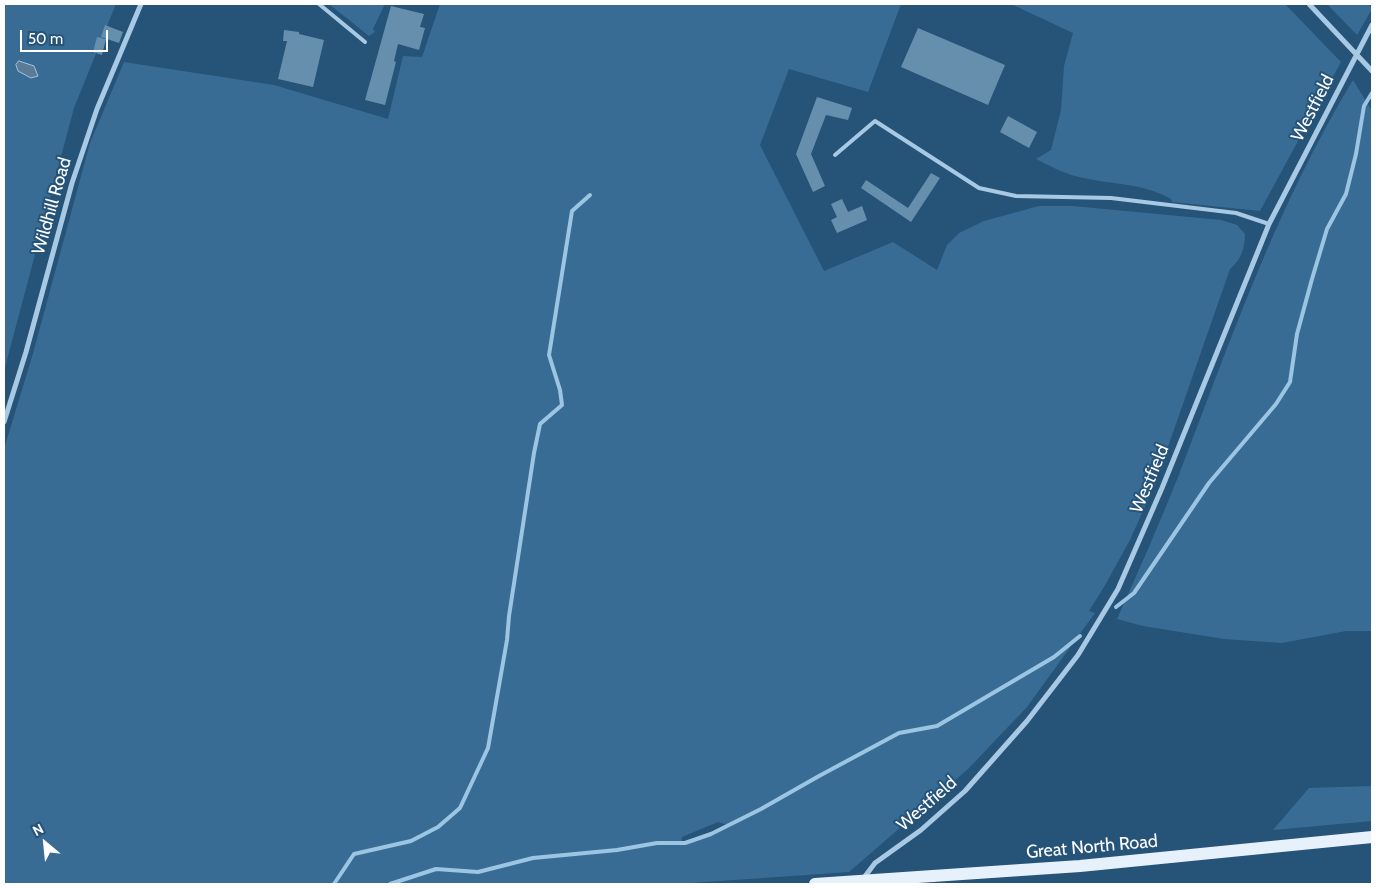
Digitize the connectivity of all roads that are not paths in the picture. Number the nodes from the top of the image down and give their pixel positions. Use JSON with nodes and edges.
{"nodes":[{"id":1,"x":141,"y":4,"type":"edge"},
{"id":2,"x":319,"y":4,"type":"edge"},
{"id":3,"x":1308,"y":4,"type":"edge"},
{"id":4,"x":1372,"y":25,"type":"edge"},
{"id":5,"x":365,"y":42,"type":"dead end"},
{"id":6,"x":1357,"y":54,"type":"junction"},
{"id":7,"x":1372,"y":71,"type":"edge"},
{"id":8,"x":835,"y":155,"type":"dead end"},
{"id":9,"x":1269,"y":224,"type":"junction"},
{"id":10,"x":4,"y":422,"type":"edge"},
{"id":11,"x":1372,"y":837,"type":"edge"},
{"id":12,"x":862,"y":881,"type":"junction"},
{"id":13,"x":815,"y":884,"type":"edge"}],
"edges":[{"from":1,"to":10,"type":"street","name":"Wildhill Road"},
{"from":2,"to":5,"type":"lane"},
{"from":3,"to":6,"type":"street"},
{"from":4,"to":6,"type":"street","name":"Westfield"},
{"from":6,"to":7,"type":"street"},
{"from":6,"to":9,"type":"street","name":"Westfield"},
{"from":8,"to":9,"type":"lane"},
{"from":9,"to":12,"type":"street","name":"Westfield"},
{"from":11,"to":12,"type":"main road","name":"Great North Road"},
{"from":12,"to":13,"type":"main road","name":"Great North Road"}]}
